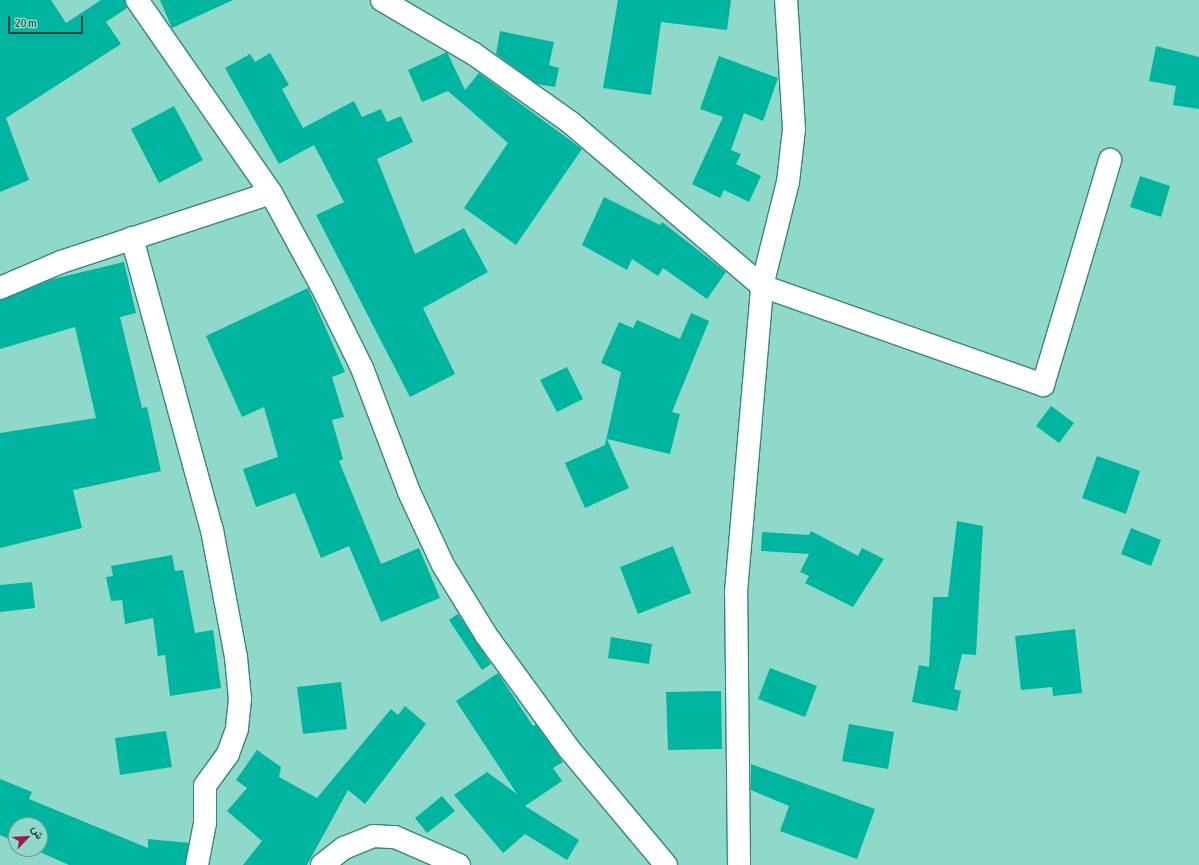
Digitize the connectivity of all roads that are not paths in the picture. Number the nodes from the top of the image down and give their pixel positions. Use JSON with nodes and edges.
{"nodes":[{"id":1,"x":137,"y":0,"type":"edge"},
{"id":2,"x":382,"y":0,"type":"edge"},
{"id":3,"x":786,"y":0,"type":"edge"},
{"id":4,"x":1110,"y":160,"type":"dead end"},
{"id":5,"x":271,"y":192,"type":"junction"},
{"id":6,"x":132,"y":238,"type":"junction"},
{"id":7,"x":762,"y":286,"type":"junction"},
{"id":8,"x":0,"y":288,"type":"edge"},
{"id":9,"x":198,"y":865,"type":"edge"},
{"id":10,"x":322,"y":865,"type":"edge"},
{"id":11,"x":459,"y":865,"type":"edge"},
{"id":12,"x":666,"y":865,"type":"edge"},
{"id":13,"x":739,"y":865,"type":"edge"}],
"edges":[{"from":1,"to":5,"type":"street"},
{"from":2,"to":7,"type":"street"},
{"from":3,"to":7,"type":"street"},
{"from":4,"to":7,"type":"street"},
{"from":5,"to":6,"type":"street"},
{"from":5,"to":12,"type":"street"},
{"from":6,"to":8,"type":"street"},
{"from":6,"to":9,"type":"street"},
{"from":7,"to":13,"type":"street"},
{"from":10,"to":11,"type":"street"}]}
